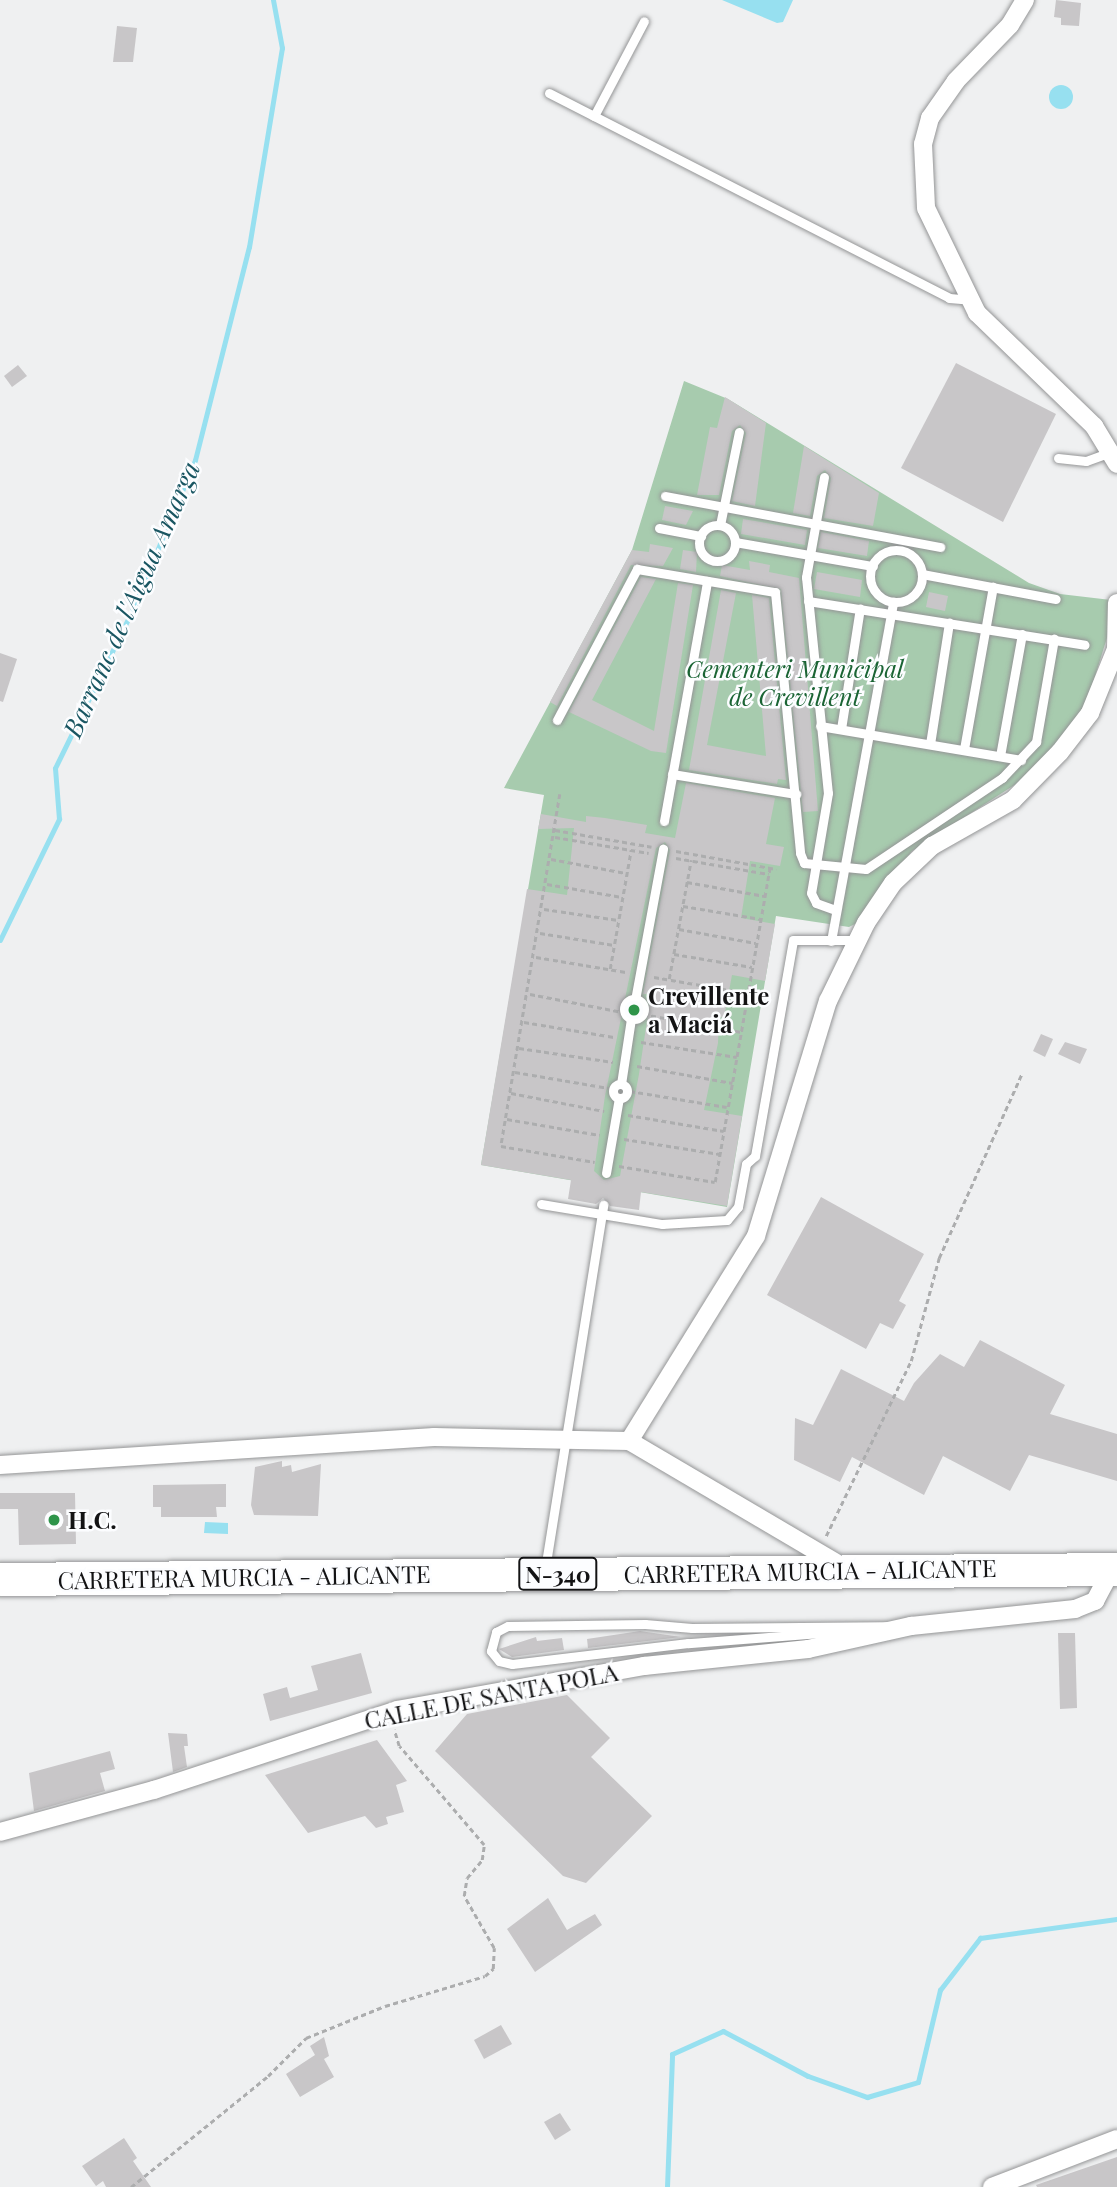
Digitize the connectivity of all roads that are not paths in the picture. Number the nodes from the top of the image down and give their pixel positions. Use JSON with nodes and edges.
{"nodes":[{"id":1,"x":1025,"y":0,"type":"edge"},
{"id":2,"x":644,"y":22,"type":"dead end"},
{"id":3,"x":549,"y":93,"type":"dead end"},
{"id":4,"x":594,"y":116,"type":"junction"},
{"id":5,"x":970,"y":300,"type":"junction"},
{"id":6,"x":739,"y":432,"type":"dead end"},
{"id":7,"x":1059,"y":457,"type":"dead end"},
{"id":8,"x":1114,"y":458,"type":"edge"},
{"id":9,"x":824,"y":477,"type":"dead end"},
{"id":10,"x":665,"y":496,"type":"dead end"},
{"id":11,"x":724,"y":507,"type":"junction"},
{"id":12,"x":816,"y":524,"type":"junction"},
{"id":13,"x":720,"y":526,"type":"junction"},
{"id":14,"x":659,"y":528,"type":"dead end"},
{"id":15,"x":701,"y":536,"type":"junction"},
{"id":16,"x":897,"y":539,"type":"junction"},
{"id":17,"x":735,"y":541,"type":"junction"},
{"id":18,"x":940,"y":547,"type":"dead end"},
{"id":19,"x":896,"y":551,"type":"junction"},
{"id":20,"x":811,"y":555,"type":"junction"},
{"id":21,"x":873,"y":566,"type":"junction"},
{"id":22,"x":922,"y":574,"type":"junction"},
{"id":23,"x":707,"y":581,"type":"junction"},
{"id":24,"x":993,"y":587,"type":"junction"},
{"id":25,"x":1056,"y":599,"type":"dead end"},
{"id":26,"x":808,"y":601,"type":"junction"},
{"id":27,"x":1117,"y":603,"type":"edge"},
{"id":28,"x":892,"y":607,"type":"junction"},
{"id":29,"x":860,"y":608,"type":"junction"},
{"id":30,"x":949,"y":622,"type":"junction"},
{"id":31,"x":985,"y":628,"type":"junction"},
{"id":32,"x":1022,"y":634,"type":"junction"},
{"id":33,"x":1054,"y":639,"type":"junction"},
{"id":34,"x":1084,"y":645,"type":"dead end"},
{"id":35,"x":557,"y":720,"type":"dead end"},
{"id":36,"x":820,"y":726,"type":"junction"},
{"id":37,"x":841,"y":729,"type":"junction"},
{"id":38,"x":868,"y":733,"type":"junction"},
{"id":39,"x":930,"y":744,"type":"junction"},
{"id":40,"x":964,"y":750,"type":"junction"},
{"id":41,"x":1000,"y":755,"type":"junction"},
{"id":42,"x":1021,"y":760,"type":"junction"},
{"id":43,"x":673,"y":774,"type":"junction"},
{"id":44,"x":796,"y":794,"type":"junction"},
{"id":45,"x":664,"y":821,"type":"dead end"},
{"id":46,"x":663,"y":849,"type":"dead end"},
{"id":47,"x":818,"y":865,"type":"junction"},
{"id":48,"x":845,"y":869,"type":"junction"},
{"id":49,"x":835,"y":910,"type":"junction"},
{"id":50,"x":858,"y":940,"type":"junction"},
{"id":51,"x":831,"y":941,"type":"junction"},
{"id":52,"x":635,"y":1000,"type":"junction"},
{"id":53,"x":628,"y":1016,"type":"junction"},
{"id":54,"x":606,"y":1173,"type":"dead end"},
{"id":55,"x":541,"y":1204,"type":"dead end"},
{"id":56,"x":602,"y":1209,"type":"junction"},
{"id":57,"x":563,"y":1440,"type":"junction"},
{"id":58,"x":629,"y":1441,"type":"junction"},
{"id":59,"x":0,"y":1465,"type":"edge"},
{"id":60,"x":1115,"y":1569,"type":"edge"},
{"id":61,"x":849,"y":1571,"type":"junction"},
{"id":62,"x":545,"y":1574,"type":"junction"},
{"id":63,"x":0,"y":1579,"type":"edge"},
{"id":64,"x":911,"y":1626,"type":"junction"},
{"id":65,"x":0,"y":1832,"type":"edge"},
{"id":66,"x":1117,"y":2139,"type":"edge"},
{"id":67,"x":992,"y":2187,"type":"edge"}],
"edges":[{"from":1,"to":5,"type":"street"},
{"from":2,"to":4,"type":"lane"},
{"from":3,"to":4,"type":"lane"},
{"from":4,"to":5,"type":"lane"},
{"from":5,"to":8,"type":"street"},
{"from":6,"to":11,"type":"lane"},
{"from":7,"to":8,"type":"lane"},
{"from":9,"to":12,"type":"lane"},
{"from":10,"to":11,"type":"lane"},
{"from":11,"to":12,"type":"lane"},
{"from":11,"to":13,"type":"lane"},
{"from":12,"to":16,"type":"lane"},
{"from":12,"to":20,"type":"lane"},
{"from":13,"to":15,"type":"lane"},
{"from":13,"to":17,"type":"lane"},
{"from":14,"to":15,"type":"lane"},
{"from":15,"to":17,"type":"lane"},
{"from":16,"to":18,"type":"lane"},
{"from":16,"to":19,"type":"lane"},
{"from":17,"to":20,"type":"lane"},
{"from":19,"to":21,"type":"lane"},
{"from":19,"to":22,"type":"lane"},
{"from":20,"to":21,"type":"lane"},
{"from":20,"to":26,"type":"lane"},
{"from":21,"to":28,"type":"lane"},
{"from":22,"to":24,"type":"lane"},
{"from":22,"to":28,"type":"lane"},
{"from":23,"to":35,"type":"lane"},
{"from":23,"to":43,"type":"lane"},
{"from":23,"to":44,"type":"lane"},
{"from":24,"to":25,"type":"lane"},
{"from":24,"to":31,"type":"lane"},
{"from":26,"to":29,"type":"lane"},
{"from":26,"to":36,"type":"lane"},
{"from":27,"to":50,"type":"street"},
{"from":28,"to":29,"type":"lane"},
{"from":28,"to":30,"type":"lane"},
{"from":28,"to":38,"type":"lane"},
{"from":29,"to":37,"type":"lane"},
{"from":30,"to":31,"type":"lane"},
{"from":30,"to":39,"type":"lane"},
{"from":31,"to":32,"type":"lane"},
{"from":31,"to":40,"type":"lane"},
{"from":32,"to":33,"type":"lane"},
{"from":32,"to":41,"type":"lane"},
{"from":33,"to":34,"type":"lane"},
{"from":33,"to":42,"type":"lane"},
{"from":36,"to":37,"type":"lane"},
{"from":36,"to":47,"type":"lane"},
{"from":37,"to":38,"type":"lane"},
{"from":38,"to":39,"type":"lane"},
{"from":38,"to":48,"type":"lane"},
{"from":39,"to":40,"type":"lane"},
{"from":40,"to":41,"type":"lane"},
{"from":41,"to":42,"type":"lane"},
{"from":42,"to":48,"type":"lane"},
{"from":43,"to":44,"type":"lane"},
{"from":43,"to":45,"type":"lane"},
{"from":44,"to":47,"type":"lane"},
{"from":46,"to":52,"type":"lane"},
{"from":47,"to":48,"type":"lane"},
{"from":47,"to":49,"type":"lane"},
{"from":48,"to":49,"type":"lane"},
{"from":49,"to":51,"type":"lane"},
{"from":50,"to":51,"type":"lane"},
{"from":50,"to":58,"type":"street"},
{"from":51,"to":56,"type":"lane"},
{"from":52,"to":53,"type":"lane"},
{"from":52,"to":53,"type":"lane"},
{"from":53,"to":54,"type":"lane"},
{"from":55,"to":56,"type":"lane"},
{"from":56,"to":57,"type":"lane"},
{"from":57,"to":58,"type":"street"},
{"from":57,"to":59,"type":"street"},
{"from":57,"to":62,"type":"lane"},
{"from":58,"to":61,"type":"street"},
{"from":60,"to":61,"type":"highway","name":"CARRETERA MURCIA - ALICANTE","number":"N-340"},
{"from":60,"to":64,"type":"street","name":"CALLE DE SANTA POLA"},
{"from":61,"to":62,"type":"highway","name":"CARRETERA MURCIA - ALICANTE","number":"N-340"},
{"from":62,"to":63,"type":"highway","name":"CARRETERA MURCIA - ALICANTE","number":"N-340"},
{"from":64,"to":64,"type":"lane"},
{"from":64,"to":65,"type":"street","name":"CALLE DE SANTA POLA"},
{"from":66,"to":67,"type":"street"}]}
